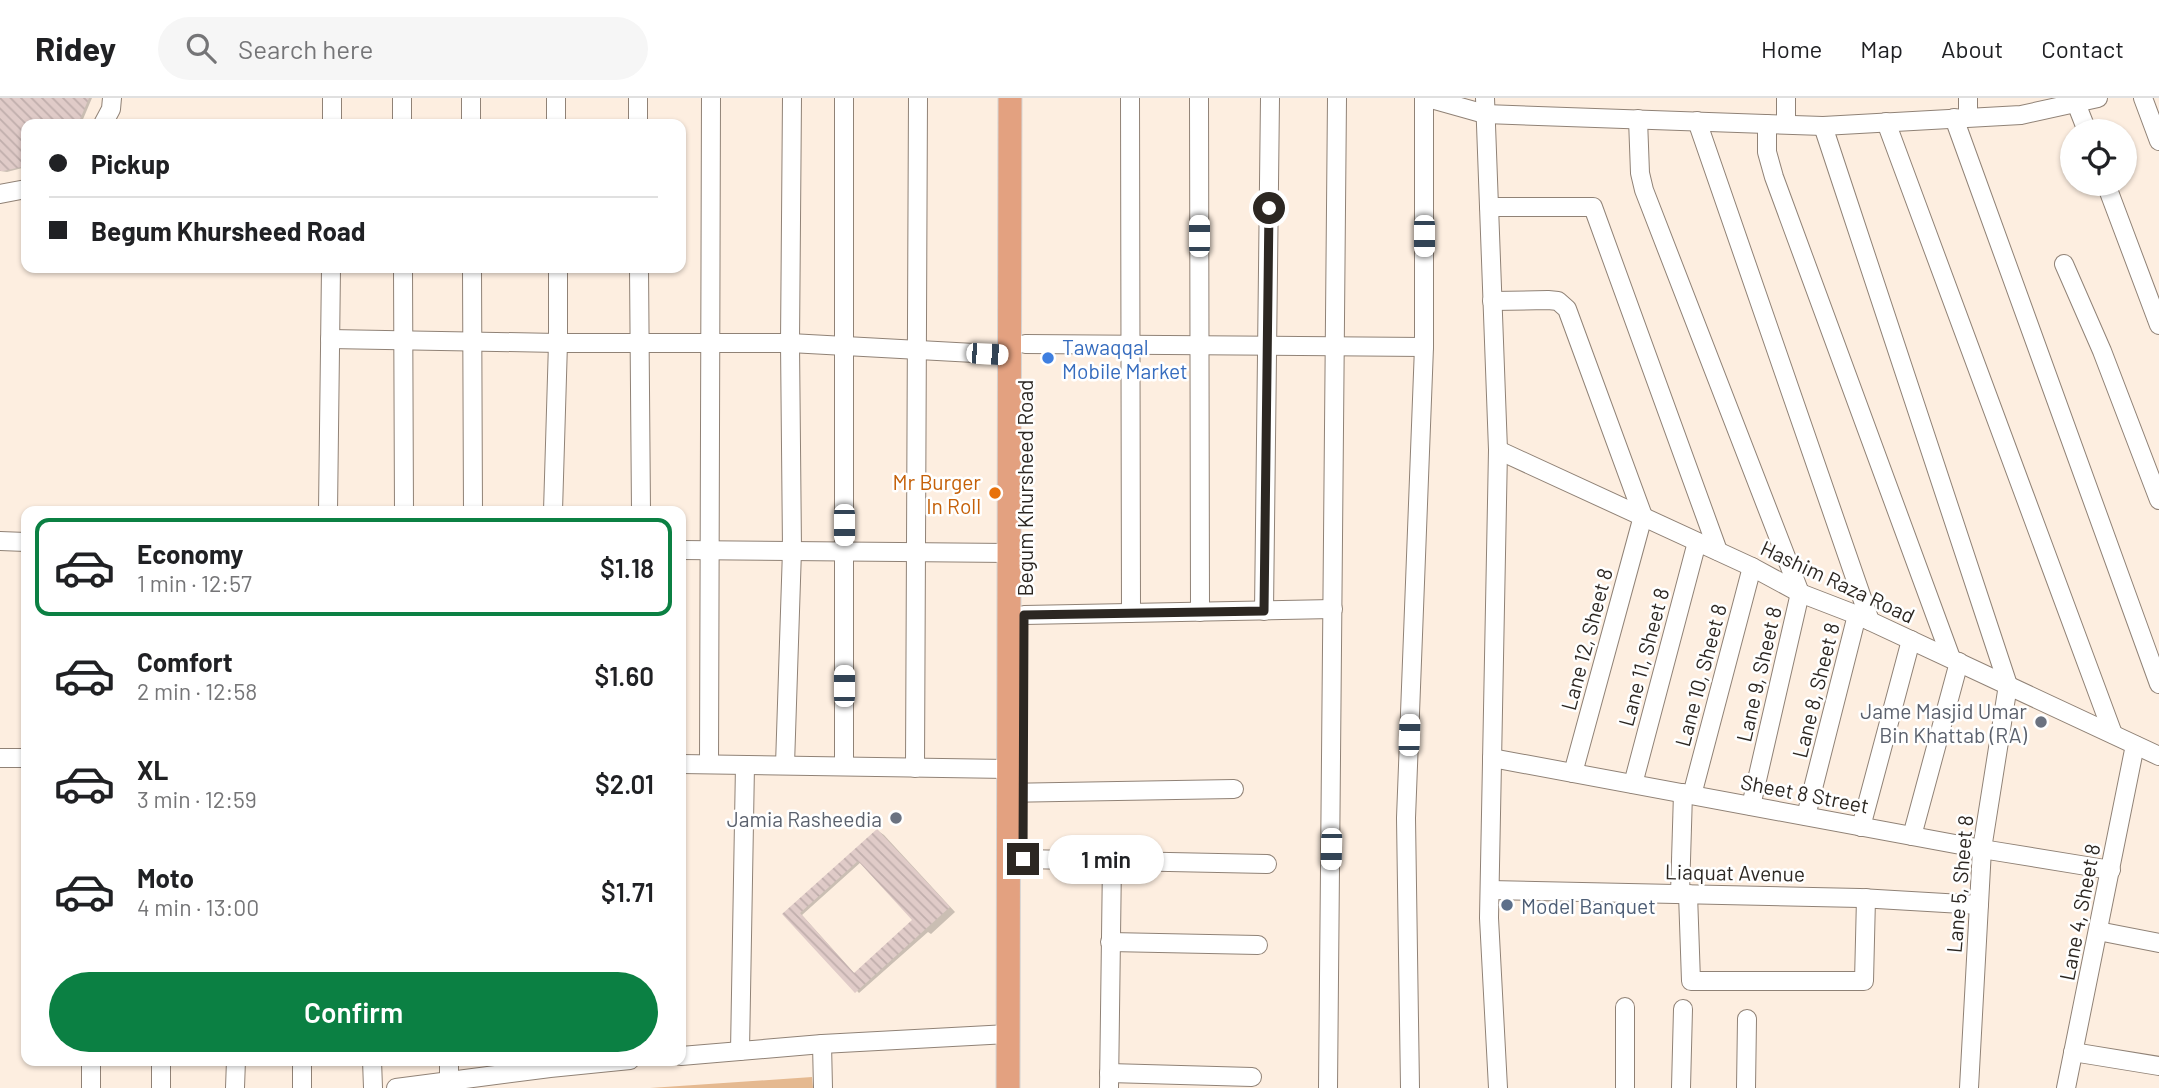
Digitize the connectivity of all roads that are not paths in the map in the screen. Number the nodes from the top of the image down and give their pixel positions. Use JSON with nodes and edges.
{"nodes":[{"id":1,"x":112,"y":98,"type":"edge"},
{"id":2,"x":332,"y":98,"type":"edge"},
{"id":3,"x":402,"y":98,"type":"edge"},
{"id":4,"x":471,"y":98,"type":"edge"},
{"id":5,"x":556,"y":98,"type":"edge"},
{"id":6,"x":638,"y":98,"type":"edge"},
{"id":7,"x":711,"y":98,"type":"edge"},
{"id":8,"x":792,"y":98,"type":"edge"},
{"id":9,"x":844,"y":98,"type":"edge"},
{"id":10,"x":918,"y":98,"type":"edge"},
{"id":11,"x":1010,"y":98,"type":"edge"},
{"id":12,"x":1026,"y":98,"type":"edge"},
{"id":13,"x":1130,"y":98,"type":"edge"},
{"id":14,"x":1199,"y":98,"type":"edge"},
{"id":15,"x":1270,"y":98,"type":"edge"},
{"id":16,"x":1337,"y":98,"type":"edge"},
{"id":17,"x":1426,"y":98,"type":"edge"},
{"id":18,"x":1786,"y":98,"type":"edge"},
{"id":19,"x":1968,"y":98,"type":"edge"},
{"id":20,"x":2098,"y":98,"type":"edge"},
{"id":21,"x":2143,"y":98,"type":"edge"},
{"id":22,"x":2076,"y":103,"type":"junction"},
{"id":23,"x":1485,"y":106,"type":"edge"},
{"id":24,"x":1961,"y":118,"type":"junction"},
{"id":25,"x":106,"y":119,"type":"edge"},
{"id":26,"x":332,"y":119,"type":"edge"},
{"id":27,"x":402,"y":119,"type":"edge"},
{"id":28,"x":471,"y":119,"type":"edge"},
{"id":29,"x":556,"y":119,"type":"edge"},
{"id":30,"x":638,"y":119,"type":"edge"},
{"id":31,"x":1638,"y":119,"type":"junction"},
{"id":32,"x":2082,"y":119,"type":"edge"},
{"id":33,"x":1697,"y":121,"type":"junction"},
{"id":34,"x":1886,"y":122,"type":"junction"},
{"id":35,"x":1767,"y":124,"type":"junction"},
{"id":36,"x":1786,"y":124,"type":"junction"},
{"id":37,"x":1823,"y":126,"type":"junction"},
{"id":38,"x":2159,"y":141,"type":"edge"},
{"id":39,"x":21,"y":190,"type":"edge"},
{"id":40,"x":0,"y":194,"type":"edge"},
{"id":41,"x":2111,"y":196,"type":"edge"},
{"id":42,"x":1489,"y":206,"type":"junction"},
{"id":43,"x":2064,"y":264,"type":"dead end"},
{"id":44,"x":331,"y":273,"type":"edge"},
{"id":45,"x":403,"y":273,"type":"edge"},
{"id":46,"x":472,"y":273,"type":"edge"},
{"id":47,"x":558,"y":273,"type":"edge"},
{"id":48,"x":639,"y":273,"type":"edge"},
{"id":49,"x":1492,"y":300,"type":"junction"},
{"id":50,"x":2159,"y":325,"type":"edge"},
{"id":51,"x":330,"y":339,"type":"junction"},
{"id":52,"x":403,"y":340,"type":"junction"},
{"id":53,"x":473,"y":342,"type":"junction"},
{"id":54,"x":558,"y":343,"type":"junction"},
{"id":55,"x":640,"y":343,"type":"junction"},
{"id":56,"x":710,"y":343,"type":"junction"},
{"id":57,"x":790,"y":343,"type":"junction"},
{"id":58,"x":1131,"y":345,"type":"junction"},
{"id":59,"x":844,"y":346,"type":"junction"},
{"id":60,"x":1199,"y":346,"type":"junction"},
{"id":61,"x":1267,"y":346,"type":"junction"},
{"id":62,"x":1336,"y":346,"type":"junction"},
{"id":63,"x":1424,"y":347,"type":"junction"},
{"id":64,"x":917,"y":350,"type":"junction"},
{"id":65,"x":1018,"y":350,"type":"junction"},
{"id":66,"x":1498,"y":450,"type":"junction"},
{"id":67,"x":1017,"y":452,"type":"junction"},
{"id":68,"x":2159,"y":499,"type":"edge"},
{"id":69,"x":328,"y":506,"type":"edge"},
{"id":70,"x":404,"y":506,"type":"edge"},
{"id":71,"x":473,"y":506,"type":"edge"},
{"id":72,"x":553,"y":506,"type":"edge"},
{"id":73,"x":641,"y":506,"type":"edge"},
{"id":74,"x":1643,"y":516,"type":"junction"},
{"id":75,"x":0,"y":541,"type":"edge"},
{"id":76,"x":21,"y":541,"type":"edge"},
{"id":77,"x":1697,"y":542,"type":"junction"},
{"id":78,"x":686,"y":550,"type":"edge"},
{"id":79,"x":709,"y":550,"type":"junction"},
{"id":80,"x":792,"y":550,"type":"junction"},
{"id":81,"x":844,"y":551,"type":"junction"},
{"id":82,"x":1718,"y":551,"type":"junction"},
{"id":83,"x":916,"y":552,"type":"junction"},
{"id":84,"x":1009,"y":553,"type":"junction"},
{"id":85,"x":1752,"y":567,"type":"junction"},
{"id":86,"x":1800,"y":593,"type":"junction"},
{"id":87,"x":1333,"y":609,"type":"junction"},
{"id":88,"x":1264,"y":611,"type":"junction"},
{"id":89,"x":1200,"y":612,"type":"junction"},
{"id":90,"x":1131,"y":613,"type":"junction"},
{"id":91,"x":1024,"y":615,"type":"junction"},
{"id":92,"x":1864,"y":618,"type":"junction"},
{"id":93,"x":1910,"y":640,"type":"junction"},
{"id":94,"x":1955,"y":660,"type":"junction"},
{"id":95,"x":2159,"y":684,"type":"edge"},
{"id":96,"x":2008,"y":685,"type":"junction"},
{"id":97,"x":2113,"y":734,"type":"junction"},
{"id":98,"x":2135,"y":745,"type":"junction"},
{"id":99,"x":2159,"y":756,"type":"edge"},
{"id":100,"x":0,"y":758,"type":"edge"},
{"id":101,"x":21,"y":758,"type":"edge"},
{"id":102,"x":1492,"y":758,"type":"junction"},
{"id":103,"x":686,"y":764,"type":"edge"},
{"id":104,"x":709,"y":764,"type":"junction"},
{"id":105,"x":745,"y":765,"type":"junction"},
{"id":106,"x":785,"y":765,"type":"junction"},
{"id":107,"x":844,"y":766,"type":"junction"},
{"id":108,"x":915,"y":768,"type":"junction"},
{"id":109,"x":1008,"y":769,"type":"junction"},
{"id":110,"x":1573,"y":773,"type":"junction"},
{"id":111,"x":1633,"y":784,"type":"junction"},
{"id":112,"x":1234,"y":789,"type":"dead end"},
{"id":113,"x":1016,"y":793,"type":"junction"},
{"id":114,"x":1688,"y":794,"type":"junction"},
{"id":115,"x":1751,"y":806,"type":"junction"},
{"id":116,"x":1806,"y":816,"type":"junction"},
{"id":117,"x":1861,"y":827,"type":"junction"},
{"id":118,"x":1912,"y":836,"type":"junction"},
{"id":119,"x":1982,"y":849,"type":"junction"},
{"id":120,"x":1023,"y":859,"type":"junction"},
{"id":121,"x":1112,"y":861,"type":"junction"},
{"id":122,"x":1267,"y":864,"type":"dead end"},
{"id":123,"x":2110,"y":870,"type":"junction"},
{"id":124,"x":1490,"y":890,"type":"junction"},
{"id":125,"x":1684,"y":894,"type":"junction"},
{"id":126,"x":1866,"y":898,"type":"junction"},
{"id":127,"x":1979,"y":905,"type":"junction"},
{"id":128,"x":2098,"y":931,"type":"junction"},
{"id":129,"x":1110,"y":942,"type":"junction"},
{"id":130,"x":2159,"y":943,"type":"edge"},
{"id":131,"x":1258,"y":945,"type":"dead end"},
{"id":132,"x":1625,"y":1007,"type":"dead end"},
{"id":133,"x":1683,"y":1009,"type":"dead end"},
{"id":134,"x":1747,"y":1019,"type":"dead end"},
{"id":135,"x":1008,"y":1034,"type":"junction"},
{"id":136,"x":822,"y":1044,"type":"junction"},
{"id":137,"x":740,"y":1051,"type":"junction"},
{"id":138,"x":2073,"y":1052,"type":"junction"},
{"id":139,"x":686,"y":1056,"type":"edge"},
{"id":140,"x":91,"y":1066,"type":"edge"},
{"id":141,"x":161,"y":1066,"type":"edge"},
{"id":142,"x":236,"y":1066,"type":"edge"},
{"id":143,"x":302,"y":1066,"type":"edge"},
{"id":144,"x":372,"y":1066,"type":"edge"},
{"id":145,"x":449,"y":1066,"type":"edge"},
{"id":146,"x":539,"y":1066,"type":"edge"},
{"id":147,"x":2159,"y":1066,"type":"edge"},
{"id":148,"x":1252,"y":1077,"type":"dead end"},
{"id":149,"x":1109,"y":1081,"type":"edge"},
{"id":150,"x":449,"y":1082,"type":"junction"},
{"id":151,"x":91,"y":1088,"type":"edge"},
{"id":152,"x":161,"y":1088,"type":"edge"},
{"id":153,"x":235,"y":1088,"type":"edge"},
{"id":154,"x":302,"y":1088,"type":"edge"},
{"id":155,"x":373,"y":1088,"type":"edge"},
{"id":156,"x":396,"y":1088,"type":"edge"},
{"id":157,"x":823,"y":1088,"type":"edge"},
{"id":158,"x":1008,"y":1088,"type":"edge"},
{"id":159,"x":1022,"y":1088,"type":"edge"},
{"id":160,"x":1328,"y":1088,"type":"edge"},
{"id":161,"x":1410,"y":1088,"type":"edge"},
{"id":162,"x":1498,"y":1088,"type":"edge"},
{"id":163,"x":1625,"y":1088,"type":"edge"},
{"id":164,"x":1681,"y":1088,"type":"edge"},
{"id":165,"x":1746,"y":1088,"type":"edge"},
{"id":166,"x":1969,"y":1088,"type":"edge"},
{"id":167,"x":2066,"y":1088,"type":"edge"}],
"edges":[{"from":1,"to":25,"type":"street"},
{"from":2,"to":26,"type":"street"},
{"from":3,"to":27,"type":"street"},
{"from":4,"to":28,"type":"street"},
{"from":5,"to":29,"type":"street"},
{"from":6,"to":30,"type":"street"},
{"from":7,"to":56,"type":"street"},
{"from":8,"to":57,"type":"street"},
{"from":9,"to":59,"type":"street"},
{"from":10,"to":64,"type":"street"},
{"from":11,"to":65,"type":"main road","name":"Begum Khursheed Road"},
{"from":12,"to":65,"type":"main road","name":"Begum Khursheed Road"},
{"from":13,"to":58,"type":"street"},
{"from":14,"to":60,"type":"street"},
{"from":15,"to":61,"type":"street"},
{"from":16,"to":62,"type":"street"},
{"from":17,"to":23,"type":"street"},
{"from":17,"to":63,"type":"street"},
{"from":18,"to":36,"type":"street"},
{"from":19,"to":24,"type":"street"},
{"from":20,"to":22,"type":"street"},
{"from":21,"to":38,"type":"street"},
{"from":22,"to":24,"type":"street"},
{"from":22,"to":32,"type":"street"},
{"from":23,"to":31,"type":"street"},
{"from":23,"to":42,"type":"street"},
{"from":24,"to":34,"type":"street"},
{"from":24,"to":95,"type":"street"},
{"from":31,"to":33,"type":"street"},
{"from":31,"to":86,"type":"street"},
{"from":33,"to":35,"type":"street"},
{"from":33,"to":92,"type":"street"},
{"from":34,"to":37,"type":"street"},
{"from":34,"to":97,"type":"street"},
{"from":35,"to":36,"type":"street"},
{"from":35,"to":94,"type":"street"},
{"from":36,"to":37,"type":"street"},
{"from":37,"to":96,"type":"street"},
{"from":39,"to":40,"type":"street"},
{"from":41,"to":50,"type":"street"},
{"from":42,"to":49,"type":"street"},
{"from":42,"to":82,"type":"street"},
{"from":43,"to":68,"type":"street"},
{"from":44,"to":51,"type":"street"},
{"from":45,"to":52,"type":"street"},
{"from":46,"to":53,"type":"street"},
{"from":47,"to":54,"type":"street"},
{"from":48,"to":55,"type":"street"},
{"from":49,"to":66,"type":"street"},
{"from":49,"to":74,"type":"street"},
{"from":51,"to":52,"type":"street"},
{"from":51,"to":69,"type":"street"},
{"from":52,"to":53,"type":"street"},
{"from":52,"to":70,"type":"street"},
{"from":53,"to":54,"type":"street"},
{"from":53,"to":71,"type":"street"},
{"from":54,"to":55,"type":"street"},
{"from":54,"to":72,"type":"street"},
{"from":55,"to":56,"type":"street"},
{"from":55,"to":73,"type":"street"},
{"from":56,"to":57,"type":"street"},
{"from":56,"to":79,"type":"street"},
{"from":57,"to":59,"type":"street"},
{"from":57,"to":80,"type":"street"},
{"from":58,"to":60,"type":"street"},
{"from":58,"to":65,"type":"street"},
{"from":58,"to":90,"type":"street"},
{"from":59,"to":64,"type":"street"},
{"from":59,"to":81,"type":"street"},
{"from":60,"to":61,"type":"street"},
{"from":60,"to":89,"type":"street"},
{"from":61,"to":62,"type":"street"},
{"from":61,"to":88,"type":"street"},
{"from":62,"to":63,"type":"street"},
{"from":62,"to":87,"type":"street"},
{"from":63,"to":161,"type":"street"},
{"from":64,"to":65,"type":"street"},
{"from":64,"to":83,"type":"street"},
{"from":65,"to":67,"type":"main road","name":"Begum Khursheed Road"},
{"from":66,"to":74,"type":"street","name":"Hashim Raza Road"},
{"from":66,"to":102,"type":"street"},
{"from":67,"to":84,"type":"main road","name":"Begum Khursheed Road"},
{"from":67,"to":91,"type":"main road","name":"Begum Khursheed Road"},
{"from":74,"to":77,"type":"street","name":"Hashim Raza Road"},
{"from":74,"to":110,"type":"street","name":"Lane 12, Sheet 8"},
{"from":75,"to":76,"type":"street"},
{"from":77,"to":82,"type":"street","name":"Hashim Raza Road"},
{"from":77,"to":111,"type":"street","name":"Lane 11, Sheet 8"},
{"from":78,"to":79,"type":"street"},
{"from":79,"to":80,"type":"street"},
{"from":79,"to":104,"type":"street"},
{"from":80,"to":81,"type":"street"},
{"from":80,"to":106,"type":"street"},
{"from":81,"to":83,"type":"street"},
{"from":81,"to":107,"type":"street"},
{"from":82,"to":85,"type":"street","name":"Hashim Raza Road"},
{"from":83,"to":84,"type":"street"},
{"from":83,"to":108,"type":"street"},
{"from":84,"to":109,"type":"main road","name":"Begum Khursheed Road"},
{"from":85,"to":86,"type":"street","name":"Hashim Raza Road"},
{"from":85,"to":114,"type":"street","name":"Lane 10, Sheet 8"},
{"from":86,"to":92,"type":"street","name":"Hashim Raza Road"},
{"from":86,"to":115,"type":"street","name":"Lane 9, Sheet 8"},
{"from":87,"to":88,"type":"street"},
{"from":87,"to":160,"type":"street"},
{"from":88,"to":89,"type":"street"},
{"from":89,"to":90,"type":"street"},
{"from":90,"to":91,"type":"street"},
{"from":91,"to":113,"type":"main road","name":"Begum Khursheed Road"},
{"from":92,"to":93,"type":"street","name":"Hashim Raza Road"},
{"from":92,"to":116,"type":"street","name":"Lane 8, Sheet 8"},
{"from":93,"to":94,"type":"street","name":"Hashim Raza Road"},
{"from":93,"to":117,"type":"street"},
{"from":94,"to":96,"type":"street","name":"Hashim Raza Road"},
{"from":94,"to":118,"type":"street"},
{"from":96,"to":97,"type":"street","name":"Hashim Raza Road"},
{"from":96,"to":119,"type":"street","name":"Lane 5, Sheet 8"},
{"from":97,"to":98,"type":"street","name":"Hashim Raza Road"},
{"from":98,"to":99,"type":"street","name":"Hashim Raza Road"},
{"from":98,"to":123,"type":"street","name":"Lane 4, Sheet 8"},
{"from":100,"to":101,"type":"street"},
{"from":102,"to":110,"type":"street","name":"Sheet 8 Street"},
{"from":102,"to":124,"type":"street"},
{"from":103,"to":104,"type":"street"},
{"from":104,"to":105,"type":"street"},
{"from":105,"to":106,"type":"street"},
{"from":105,"to":137,"type":"street"},
{"from":106,"to":107,"type":"street"},
{"from":107,"to":108,"type":"street"},
{"from":108,"to":109,"type":"street"},
{"from":109,"to":113,"type":"main road","name":"Begum Khursheed Road"},
{"from":110,"to":111,"type":"street","name":"Sheet 8 Street"},
{"from":111,"to":114,"type":"street","name":"Sheet 8 Street"},
{"from":112,"to":113,"type":"street"},
{"from":113,"to":120,"type":"main road","name":"Begum Khursheed Road"},
{"from":113,"to":135,"type":"main road","name":"Begum Khursheed Road"},
{"from":114,"to":115,"type":"street","name":"Sheet 8 Street"},
{"from":114,"to":125,"type":"street","name":"Lane 10, Sheet 8"},
{"from":115,"to":116,"type":"street","name":"Sheet 8 Street"},
{"from":116,"to":117,"type":"street","name":"Sheet 8 Street"},
{"from":117,"to":118,"type":"street","name":"Sheet 8 Street"},
{"from":118,"to":119,"type":"street","name":"Sheet 8 Street"},
{"from":119,"to":123,"type":"street","name":"Sheet 8 Street"},
{"from":119,"to":127,"type":"street","name":"Lane 5, Sheet 8"},
{"from":120,"to":121,"type":"street"},
{"from":120,"to":159,"type":"main road","name":"Begum Khursheed Road"},
{"from":121,"to":122,"type":"street"},
{"from":121,"to":129,"type":"street"},
{"from":123,"to":128,"type":"street","name":"Lane 4, Sheet 8"},
{"from":124,"to":125,"type":"street","name":"Liaquat Avenue"},
{"from":124,"to":162,"type":"street"},
{"from":125,"to":126,"type":"street","name":"Liaquat Avenue"},
{"from":125,"to":126,"type":"street","name":"Lane 10, Sheet 8"},
{"from":126,"to":127,"type":"street","name":"Liaquat Avenue"},
{"from":127,"to":166,"type":"street","name":"Lane 5, Sheet 8"},
{"from":128,"to":130,"type":"street"},
{"from":128,"to":138,"type":"street","name":"Lane 4, Sheet 8"},
{"from":129,"to":131,"type":"street"},
{"from":129,"to":149,"type":"street"},
{"from":132,"to":163,"type":"street"},
{"from":133,"to":164,"type":"street"},
{"from":134,"to":165,"type":"street"},
{"from":135,"to":136,"type":"street"},
{"from":135,"to":158,"type":"main road","name":"Begum Khursheed Road"},
{"from":136,"to":137,"type":"street"},
{"from":136,"to":157,"type":"street"},
{"from":137,"to":139,"type":"street"},
{"from":138,"to":147,"type":"street"},
{"from":138,"to":167,"type":"street","name":"Lane 4, Sheet 8"},
{"from":140,"to":151,"type":"street"},
{"from":141,"to":152,"type":"street"},
{"from":142,"to":153,"type":"street"},
{"from":143,"to":154,"type":"street"},
{"from":144,"to":155,"type":"street"},
{"from":145,"to":150,"type":"street"},
{"from":146,"to":150,"type":"street"},
{"from":148,"to":149,"type":"street"},
{"from":150,"to":156,"type":"street"}]}
